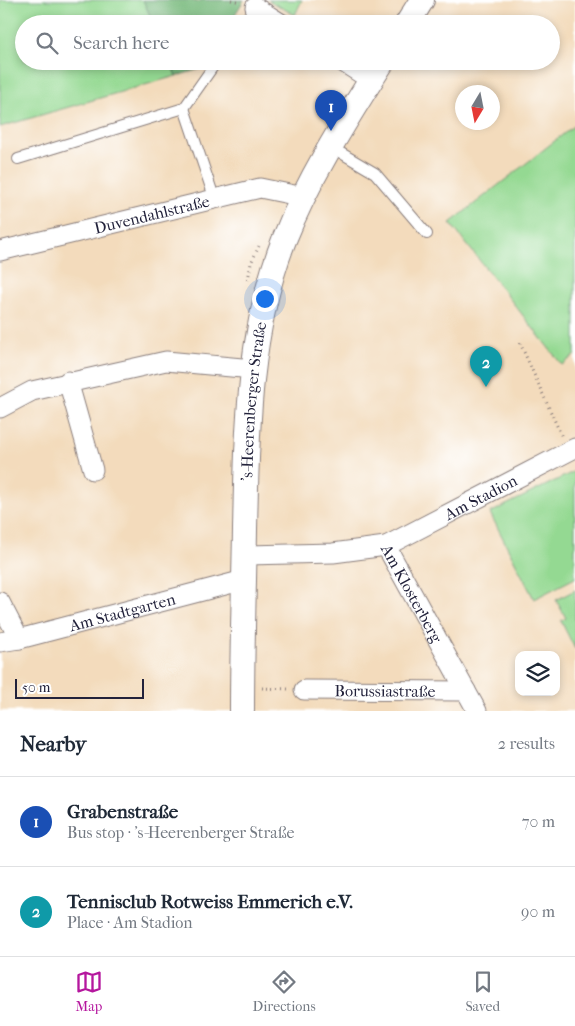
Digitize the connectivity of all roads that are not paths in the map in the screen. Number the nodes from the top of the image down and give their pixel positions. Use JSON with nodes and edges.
{"nodes":[{"id":1,"x":422,"y":0,"type":"edge"},
{"id":2,"x":255,"y":7,"type":"joint"},
{"id":3,"x":249,"y":15,"type":"edge"},
{"id":4,"x":268,"y":15,"type":"edge"},
{"id":5,"x":413,"y":15,"type":"edge"},
{"id":6,"x":211,"y":70,"type":"edge"},
{"id":7,"x":377,"y":71,"type":"edge"},
{"id":8,"x":184,"y":108,"type":"junction"},
{"id":9,"x":331,"y":147,"type":"junction"},
{"id":10,"x":18,"y":159,"type":"dead end"},
{"id":11,"x":214,"y":197,"type":"junction"},
{"id":12,"x":304,"y":197,"type":"junction"},
{"id":13,"x":427,"y":234,"type":"dead end"},
{"id":14,"x":0,"y":251,"type":"edge"},
{"id":15,"x":253,"y":369,"type":"junction"},
{"id":16,"x":68,"y":381,"type":"junction"},
{"id":17,"x":0,"y":408,"type":"edge"},
{"id":18,"x":572,"y":450,"type":"edge"},
{"id":19,"x":93,"y":470,"type":"dead end"},
{"id":20,"x":386,"y":546,"type":"junction"},
{"id":21,"x":244,"y":555,"type":"junction"},
{"id":22,"x":244,"y":580,"type":"junction"},
{"id":23,"x":0,"y":602,"type":"edge"},
{"id":24,"x":19,"y":639,"type":"junction"},
{"id":25,"x":0,"y":642,"type":"edge"},
{"id":26,"x":304,"y":690,"type":"road end"},
{"id":27,"x":466,"y":690,"type":"junction"},
{"id":28,"x":242,"y":711,"type":"edge"},
{"id":29,"x":477,"y":711,"type":"edge"}],
"edges":[{"from":1,"to":5,"type":"street"},
{"from":2,"to":3,"type":"lane"},
{"from":2,"to":4,"type":"street"},
{"from":6,"to":8,"type":"lane"},
{"from":7,"to":9,"type":"street","name":"'s-Heerenberger Straße"},
{"from":8,"to":10,"type":"lane"},
{"from":8,"to":11,"type":"lane"},
{"from":9,"to":12,"type":"street","name":"'s-Heerenberger Straße"},
{"from":9,"to":13,"type":"lane"},
{"from":11,"to":12,"type":"street","name":"Duvendahlstraße"},
{"from":11,"to":14,"type":"street","name":"Duvendahlstraße"},
{"from":12,"to":15,"type":"street","name":"'s-Heerenberger Straße"},
{"from":15,"to":16,"type":"street"},
{"from":15,"to":21,"type":"street","name":"'s-Heerenberger Straße"},
{"from":16,"to":17,"type":"street"},
{"from":16,"to":19,"type":"street"},
{"from":18,"to":20,"type":"street","name":"Am Stadion"},
{"from":20,"to":21,"type":"street","name":"Am Klosterberg"},
{"from":20,"to":27,"type":"street","name":"Am Klosterberg"},
{"from":21,"to":22,"type":"street","name":"'s-Heerenberger Straße"},
{"from":22,"to":24,"type":"street","name":"Am Stadtgarten"},
{"from":22,"to":28,"type":"street","name":"'s-Heerenberger Straße"},
{"from":23,"to":24,"type":"street"},
{"from":24,"to":25,"type":"street","name":"Am Stadtgarten"},
{"from":26,"to":27,"type":"street","name":"Borussiastraße"},
{"from":27,"to":29,"type":"street","name":"Am Klosterberg"}]}
